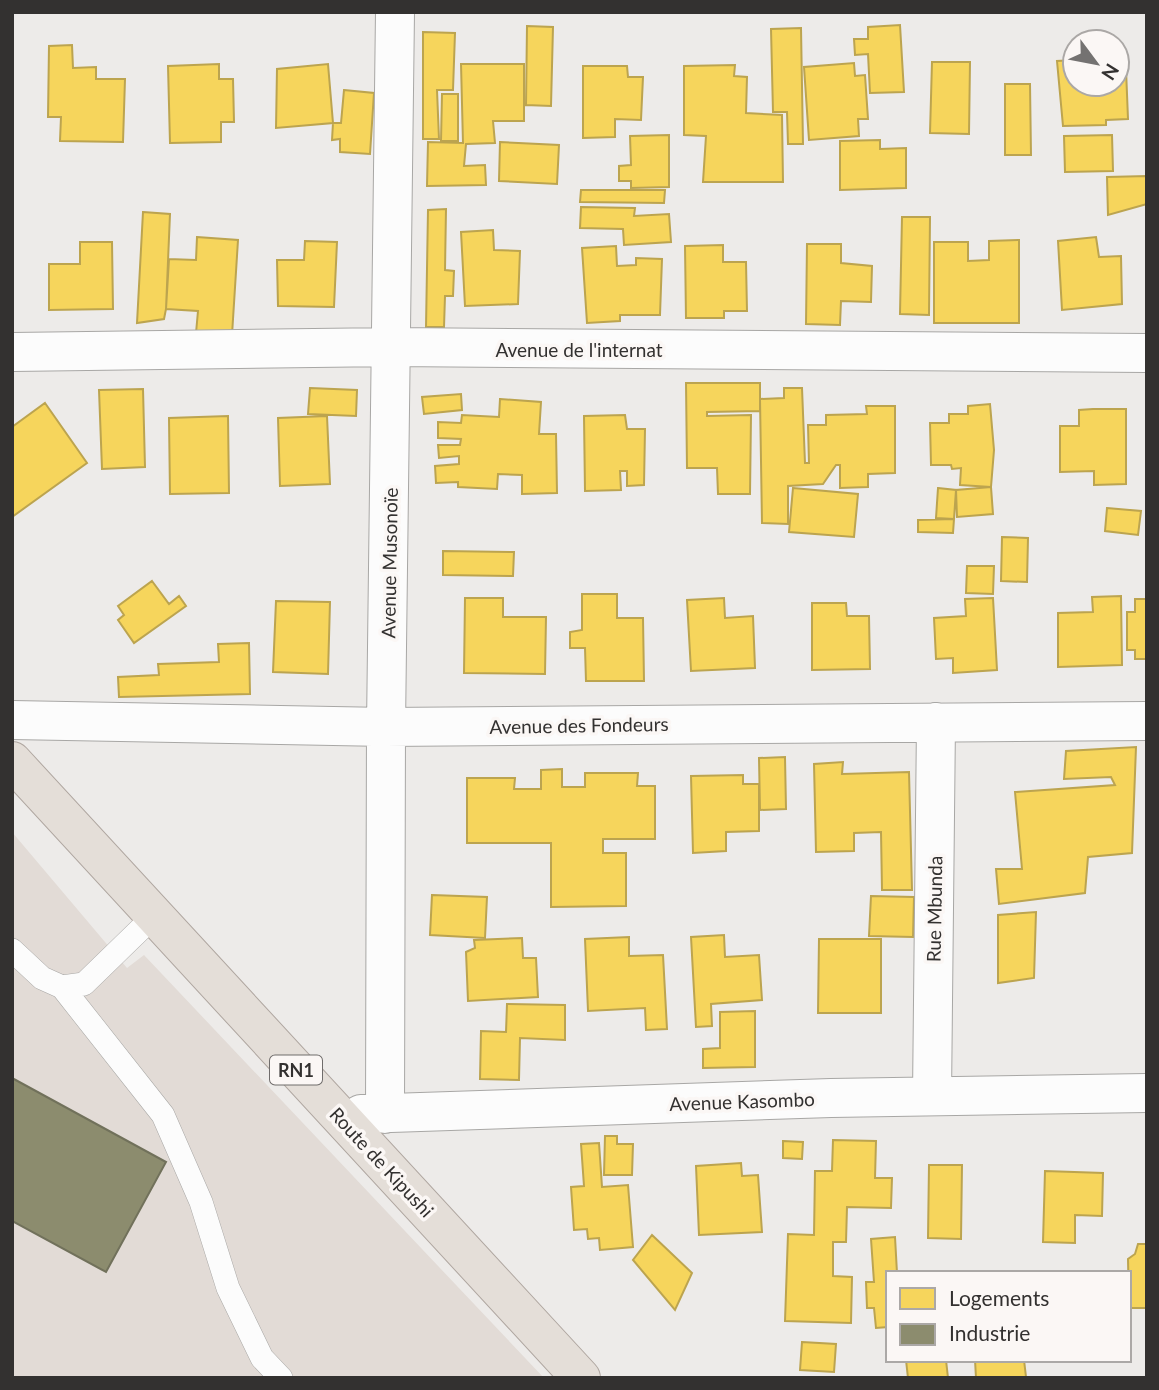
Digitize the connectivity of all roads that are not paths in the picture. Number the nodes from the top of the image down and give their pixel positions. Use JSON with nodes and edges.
{"nodes":[{"id":1,"x":395,"y":12,"type":"edge"},
{"id":2,"x":393,"y":347,"type":"junction"},
{"id":3,"x":12,"y":352,"type":"edge"},
{"id":4,"x":1147,"y":353,"type":"edge"},
{"id":5,"x":12,"y":720,"type":"edge"},
{"id":6,"x":1147,"y":721,"type":"edge"},
{"id":7,"x":936,"y":722,"type":"junction"},
{"id":8,"x":386,"y":727,"type":"junction"},
{"id":9,"x":12,"y":761,"type":"edge"},
{"id":10,"x":153,"y":917,"type":"junction"},
{"id":11,"x":12,"y":950,"type":"edge"},
{"id":12,"x":62,"y":987,"type":"junction"},
{"id":13,"x":1147,"y":1093,"type":"edge"},
{"id":14,"x":932,"y":1096,"type":"junction"},
{"id":15,"x":385,"y":1114,"type":"junction"},
{"id":16,"x":337,"y":1115,"type":"junction"},
{"id":17,"x":281,"y":1378,"type":"edge"},
{"id":18,"x":581,"y":1378,"type":"edge"}],
"edges":[{"from":1,"to":2,"type":"street","name":"Avenue Musonoïe"},
{"from":2,"to":3,"type":"street","name":"Avenue de l'internat"},
{"from":2,"to":4,"type":"street","name":"Avenue de l'internat"},
{"from":2,"to":8,"type":"street","name":"Avenue Musonoïe"},
{"from":5,"to":8,"type":"street","name":"Avenue des Fondeurs"},
{"from":6,"to":7,"type":"street","name":"Avenue des Fondeurs"},
{"from":7,"to":8,"type":"street","name":"Avenue des Fondeurs"},
{"from":7,"to":14,"type":"street","name":"Rue Mbunda"},
{"from":8,"to":15,"type":"street","name":"Avenue Musonoïe"},
{"from":9,"to":10,"type":"highway","name":"Route de Kipushi","number":"RN1"},
{"from":10,"to":12,"type":"lane"},
{"from":10,"to":16,"type":"highway","name":"Route de Kipushi","number":"RN1"},
{"from":11,"to":12,"type":"lane"},
{"from":12,"to":17,"type":"lane"},
{"from":13,"to":14,"type":"street","name":"Avenue Kasombo"},
{"from":14,"to":15,"type":"street","name":"Avenue Kasombo"},
{"from":15,"to":16,"type":"street","name":"Avenue Kasombo"},
{"from":16,"to":18,"type":"highway","name":"Route de Kipushi","number":"RN1"}]}
